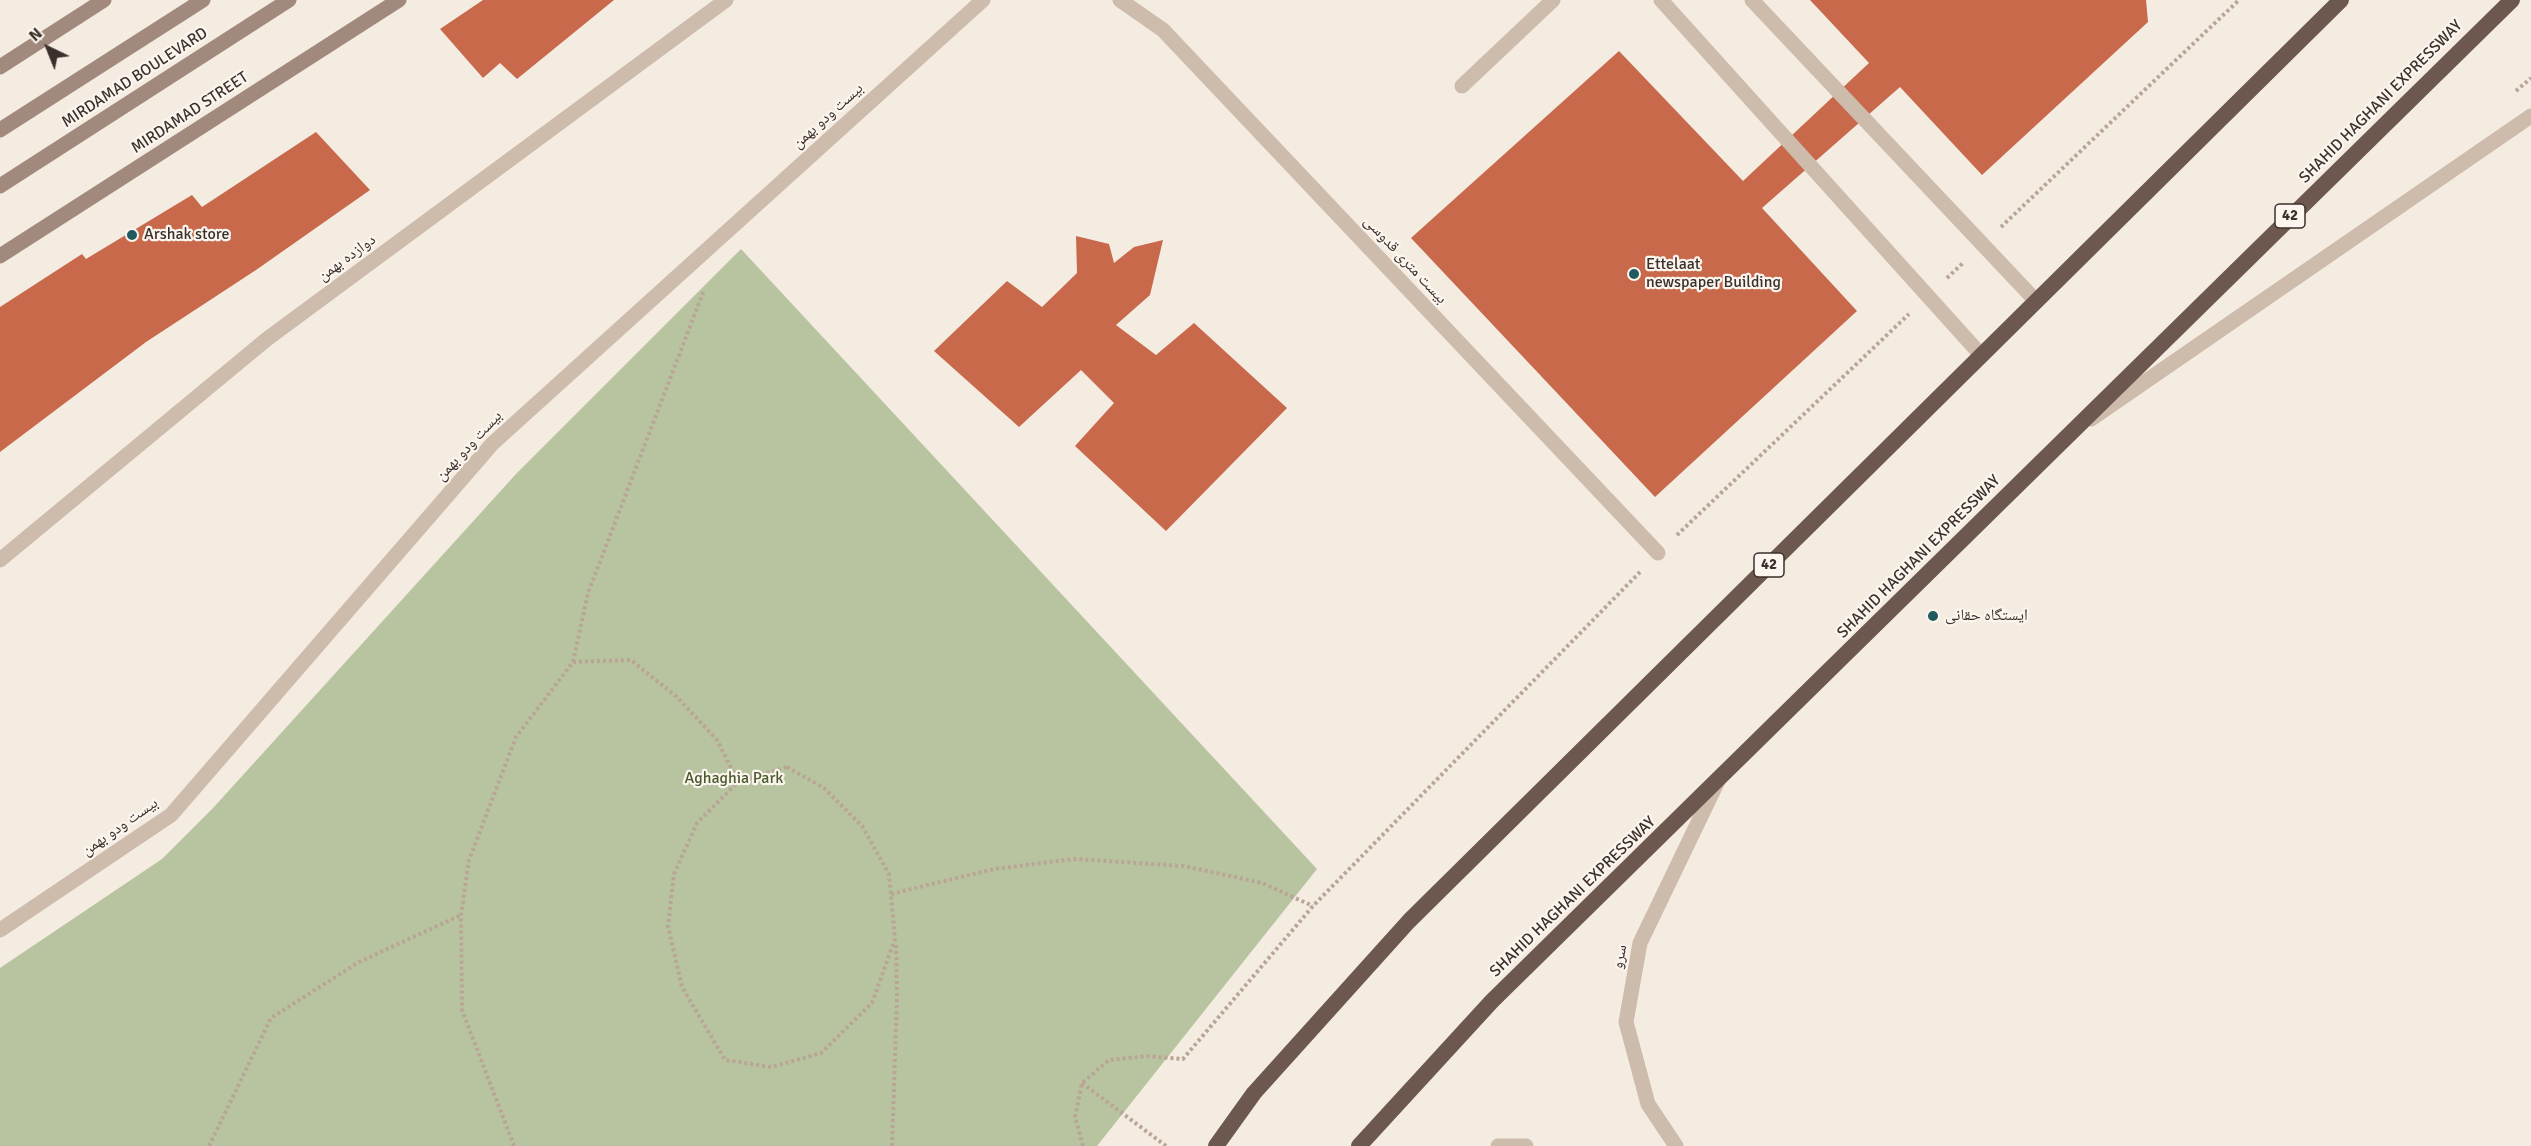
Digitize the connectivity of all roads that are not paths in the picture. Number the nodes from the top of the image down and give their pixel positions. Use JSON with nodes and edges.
{"nodes":[{"id":1,"x":104,"y":0,"type":"edge"},
{"id":2,"x":203,"y":0,"type":"edge"},
{"id":3,"x":289,"y":0,"type":"edge"},
{"id":4,"x":399,"y":0,"type":"edge"},
{"id":5,"x":726,"y":0,"type":"edge"},
{"id":6,"x":983,"y":0,"type":"edge"},
{"id":7,"x":1120,"y":0,"type":"edge"},
{"id":8,"x":1553,"y":0,"type":"edge"},
{"id":9,"x":1661,"y":0,"type":"edge"},
{"id":10,"x":1752,"y":0,"type":"edge"},
{"id":11,"x":2341,"y":0,"type":"edge"},
{"id":12,"x":2512,"y":0,"type":"edge"},
{"id":13,"x":0,"y":67,"type":"edge"},
{"id":14,"x":1462,"y":86,"type":"dead end"},
{"id":15,"x":2531,"y":116,"type":"edge"},
{"id":16,"x":0,"y":130,"type":"edge"},
{"id":17,"x":0,"y":186,"type":"edge"},
{"id":18,"x":0,"y":256,"type":"edge"},
{"id":19,"x":2036,"y":301,"type":"junction"},
{"id":20,"x":1981,"y":355,"type":"junction"},
{"id":21,"x":2070,"y":434,"type":"junction"},
{"id":22,"x":1658,"y":553,"type":"road end"},
{"id":23,"x":0,"y":560,"type":"edge"},
{"id":24,"x":1719,"y":780,"type":"junction"},
{"id":25,"x":0,"y":930,"type":"edge"},
{"id":26,"x":1216,"y":1146,"type":"edge"},
{"id":27,"x":1359,"y":1146,"type":"edge"},
{"id":28,"x":1498,"y":1146,"type":"edge"},
{"id":29,"x":1526,"y":1146,"type":"edge"},
{"id":30,"x":1676,"y":1146,"type":"edge"}],
"edges":[{"from":1,"to":13,"type":"main road"},
{"from":2,"to":16,"type":"main road","name":"MIRDAMAD BOULEVARD"},
{"from":3,"to":17,"type":"main road","name":"MIRDAMAD BOULEVARD"},
{"from":4,"to":18,"type":"main road","name":"MIRDAMAD STREET"},
{"from":5,"to":23,"type":"street","name":"دوازده بهمن"},
{"from":6,"to":25,"type":"street","name":"بیست ودو بهمن"},
{"from":7,"to":22,"type":"street","name":"بیست متری قدوسی"},
{"from":8,"to":14,"type":"street"},
{"from":9,"to":20,"type":"street"},
{"from":10,"to":19,"type":"street"},
{"from":11,"to":19,"type":"highway","number":"42"},
{"from":12,"to":21,"type":"highway","name":"SHAHID HAGHANI EXPRESSWAY","number":"42"},
{"from":15,"to":21,"type":"street"},
{"from":19,"to":20,"type":"highway","number":"42"},
{"from":20,"to":26,"type":"highway","number":"42"},
{"from":21,"to":24,"type":"highway","name":"SHAHID HAGHANI EXPRESSWAY","number":"42"},
{"from":24,"to":27,"type":"highway","name":"SHAHID HAGHANI EXPRESSWAY","number":"42"},
{"from":24,"to":30,"type":"street","name":"سرو"},
{"from":28,"to":29,"type":"street"}]}
